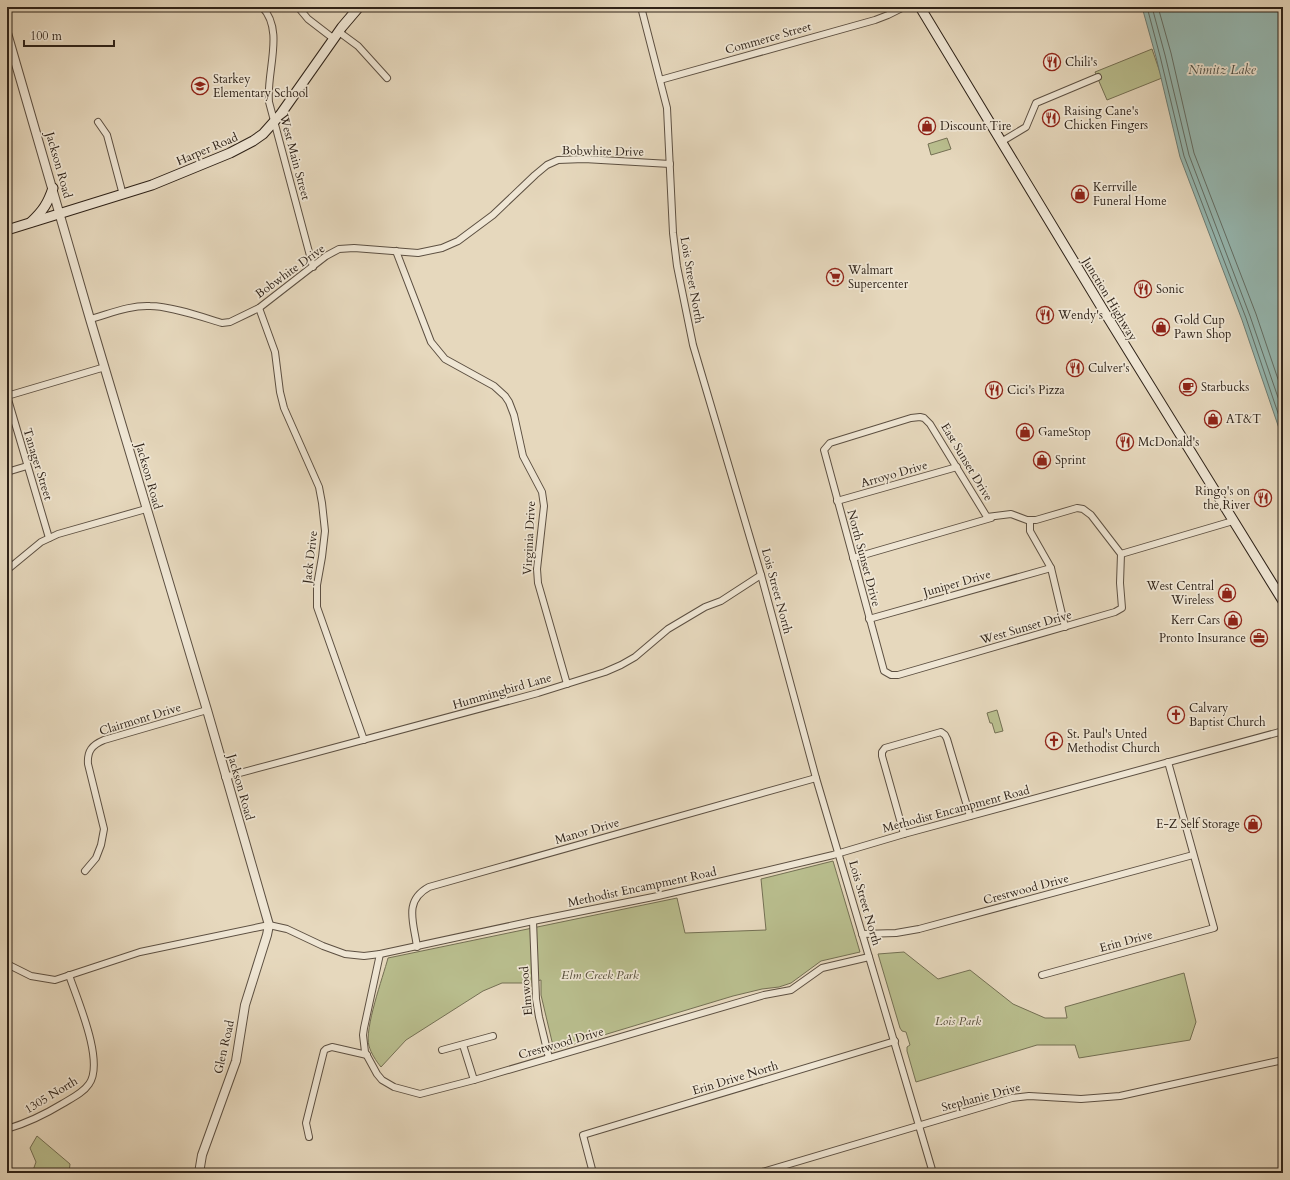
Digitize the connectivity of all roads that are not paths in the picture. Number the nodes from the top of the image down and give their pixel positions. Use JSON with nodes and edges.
{"nodes":[{"id":1,"x":262,"y":7,"type":"edge"},
{"id":2,"x":298,"y":7,"type":"edge"},
{"id":3,"x":359,"y":7,"type":"edge"},
{"id":4,"x":641,"y":7,"type":"edge"},
{"id":5,"x":904,"y":7,"type":"edge"},
{"id":6,"x":920,"y":7,"type":"edge"},
{"id":7,"x":7,"y":33,"type":"edge"},
{"id":8,"x":337,"y":35,"type":"junction"},
{"id":9,"x":1098,"y":77,"type":"dead end"},
{"id":10,"x":387,"y":78,"type":"dead end"},
{"id":11,"x":660,"y":80,"type":"junction"},
{"id":12,"x":98,"y":122,"type":"dead end"},
{"id":13,"x":274,"y":122,"type":"junction"},
{"id":14,"x":1001,"y":142,"type":"junction"},
{"id":15,"x":670,"y":164,"type":"junction"},
{"id":16,"x":53,"y":188,"type":"junction"},
{"id":17,"x":123,"y":195,"type":"junction"},
{"id":18,"x":60,"y":214,"type":"junction"},
{"id":19,"x":30,"y":224,"type":"junction"},
{"id":20,"x":7,"y":230,"type":"edge"},
{"id":21,"x":396,"y":251,"type":"junction"},
{"id":22,"x":313,"y":267,"type":"junction"},
{"id":23,"x":259,"y":308,"type":"junction"},
{"id":24,"x":90,"y":319,"type":"junction"},
{"id":25,"x":105,"y":367,"type":"junction"},
{"id":26,"x":7,"y":396,"type":"edge"},
{"id":27,"x":824,"y":450,"type":"joint"},
{"id":28,"x":27,"y":466,"type":"junction"},
{"id":29,"x":957,"y":467,"type":"junction"},
{"id":30,"x":7,"y":472,"type":"edge"},
{"id":31,"x":837,"y":501,"type":"junction"},
{"id":32,"x":146,"y":509,"type":"junction"},
{"id":33,"x":994,"y":518,"type":"junction"},
{"id":34,"x":1030,"y":520,"type":"junction"},
{"id":35,"x":1233,"y":521,"type":"junction"},
{"id":36,"x":49,"y":538,"type":"junction"},
{"id":37,"x":1121,"y":554,"type":"junction"},
{"id":38,"x":853,"y":558,"type":"junction"},
{"id":39,"x":1051,"y":568,"type":"junction"},
{"id":40,"x":7,"y":570,"type":"edge"},
{"id":41,"x":762,"y":575,"type":"junction"},
{"id":42,"x":1283,"y":601,"type":"edge"},
{"id":43,"x":869,"y":619,"type":"junction"},
{"id":44,"x":1065,"y":627,"type":"junction"},
{"id":45,"x":884,"y":671,"type":"joint"},
{"id":46,"x":567,"y":684,"type":"junction"},
{"id":47,"x":207,"y":710,"type":"junction"},
{"id":48,"x":1283,"y":731,"type":"edge"},
{"id":49,"x":364,"y":740,"type":"junction"},
{"id":50,"x":1168,"y":762,"type":"junction"},
{"id":51,"x":225,"y":777,"type":"junction"},
{"id":52,"x":816,"y":778,"type":"junction"},
{"id":53,"x":970,"y":816,"type":"junction"},
{"id":54,"x":904,"y":834,"type":"junction"},
{"id":55,"x":839,"y":853,"type":"junction"},
{"id":56,"x":1193,"y":855,"type":"junction"},
{"id":57,"x":85,"y":871,"type":"dead end"},
{"id":58,"x":533,"y":920,"type":"junction"},
{"id":59,"x":269,"y":925,"type":"junction"},
{"id":60,"x":862,"y":934,"type":"junction"},
{"id":61,"x":417,"y":947,"type":"junction"},
{"id":62,"x":380,"y":954,"type":"junction"},
{"id":63,"x":869,"y":957,"type":"junction"},
{"id":64,"x":7,"y":964,"type":"edge"},
{"id":65,"x":1042,"y":974,"type":"dead end"},
{"id":66,"x":69,"y":975,"type":"junction"},
{"id":67,"x":493,"y":1036,"type":"dead end"},
{"id":68,"x":895,"y":1041,"type":"junction"},
{"id":69,"x":463,"y":1045,"type":"junction"},
{"id":70,"x":442,"y":1050,"type":"dead end"},
{"id":71,"x":367,"y":1055,"type":"junction"},
{"id":72,"x":549,"y":1058,"type":"junction"},
{"id":73,"x":1283,"y":1060,"type":"edge"},
{"id":74,"x":474,"y":1080,"type":"junction"},
{"id":75,"x":918,"y":1125,"type":"junction"},
{"id":76,"x":7,"y":1129,"type":"edge"},
{"id":77,"x":309,"y":1137,"type":"dead end"},
{"id":78,"x":199,"y":1173,"type":"edge"},
{"id":79,"x":593,"y":1173,"type":"edge"},
{"id":80,"x":759,"y":1173,"type":"edge"},
{"id":81,"x":933,"y":1173,"type":"edge"}],
"edges":[{"from":1,"to":13,"type":"street","name":"West Main Street"},
{"from":2,"to":8,"type":"street"},
{"from":3,"to":8,"type":"main road","name":"Harper Road"},
{"from":4,"to":11,"type":"street","name":"Lois Street North"},
{"from":5,"to":11,"type":"street","name":"Commerce Street"},
{"from":6,"to":14,"type":"main road","name":"Junction Highway"},
{"from":7,"to":16,"type":"street","name":"Jackson Road"},
{"from":8,"to":10,"type":"street"},
{"from":8,"to":13,"type":"main road","name":"Harper Road"},
{"from":9,"to":14,"type":"street"},
{"from":11,"to":15,"type":"street","name":"Lois Street North"},
{"from":12,"to":17,"type":"street"},
{"from":13,"to":17,"type":"main road","name":"Harper Road"},
{"from":13,"to":22,"type":"street","name":"West Main Street"},
{"from":14,"to":35,"type":"main road","name":"Junction Highway"},
{"from":15,"to":21,"type":"street","name":"Bobwhite Drive"},
{"from":15,"to":41,"type":"street","name":"Lois Street North"},
{"from":16,"to":18,"type":"street","name":"Jackson Road"},
{"from":16,"to":19,"type":"main road"},
{"from":17,"to":18,"type":"main road","name":"Harper Road"},
{"from":18,"to":19,"type":"main road","name":"Harper Road"},
{"from":18,"to":24,"type":"street","name":"Jackson Road"},
{"from":19,"to":20,"type":"main road","name":"Harper Road"},
{"from":21,"to":22,"type":"street","name":"Bobwhite Drive"},
{"from":21,"to":46,"type":"street","name":"Virginia Drive"},
{"from":22,"to":23,"type":"street","name":"Bobwhite Drive"},
{"from":23,"to":24,"type":"street","name":"Bobwhite Drive"},
{"from":23,"to":49,"type":"street","name":"Jack Drive"},
{"from":24,"to":25,"type":"street","name":"Jackson Road"},
{"from":25,"to":26,"type":"street"},
{"from":25,"to":32,"type":"street","name":"Jackson Road"},
{"from":26,"to":28,"type":"street","name":"Tanager Street"},
{"from":27,"to":29,"type":"street","name":"East Sunset Drive"},
{"from":27,"to":31,"type":"street","name":"North Sunset Drive"},
{"from":28,"to":30,"type":"street"},
{"from":28,"to":36,"type":"street","name":"Tanager Street"},
{"from":29,"to":31,"type":"street","name":"Arroyo Drive"},
{"from":29,"to":33,"type":"street","name":"East Sunset Drive"},
{"from":31,"to":38,"type":"street","name":"North Sunset Drive"},
{"from":32,"to":36,"type":"street"},
{"from":32,"to":47,"type":"street","name":"Jackson Road"},
{"from":33,"to":34,"type":"street","name":"East Sunset Drive"},
{"from":33,"to":38,"type":"street"},
{"from":34,"to":37,"type":"street","name":"East Sunset Drive"},
{"from":34,"to":39,"type":"street"},
{"from":35,"to":37,"type":"street"},
{"from":35,"to":42,"type":"main road","name":"Junction Highway"},
{"from":36,"to":40,"type":"street"},
{"from":37,"to":44,"type":"street","name":"West Sunset Drive"},
{"from":38,"to":43,"type":"street","name":"North Sunset Drive"},
{"from":39,"to":43,"type":"street","name":"Juniper Drive"},
{"from":39,"to":44,"type":"street"},
{"from":41,"to":46,"type":"street","name":"Hummingbird Lane"},
{"from":41,"to":52,"type":"street","name":"Lois Street North"},
{"from":43,"to":45,"type":"street","name":"North Sunset Drive"},
{"from":44,"to":45,"type":"street","name":"West Sunset Drive"},
{"from":46,"to":49,"type":"street","name":"Hummingbird Lane"},
{"from":47,"to":51,"type":"street","name":"Jackson Road"},
{"from":47,"to":57,"type":"street","name":"Clairmont Drive"},
{"from":48,"to":50,"type":"street","name":"Methodist Encampment Road"},
{"from":49,"to":51,"type":"street","name":"Hummingbird Lane"},
{"from":50,"to":53,"type":"street","name":"Methodist Encampment Road"},
{"from":50,"to":56,"type":"street"},
{"from":51,"to":59,"type":"street","name":"Jackson Road"},
{"from":52,"to":55,"type":"street","name":"Lois Street North"},
{"from":52,"to":61,"type":"street","name":"Manor Drive"},
{"from":53,"to":54,"type":"street","name":"Methodist Encampment Road"},
{"from":53,"to":54,"type":"street"},
{"from":54,"to":55,"type":"street","name":"Methodist Encampment Road"},
{"from":55,"to":58,"type":"street","name":"Methodist Encampment Road"},
{"from":55,"to":60,"type":"street","name":"Lois Street North"},
{"from":56,"to":60,"type":"street","name":"Crestwood Drive"},
{"from":56,"to":65,"type":"street","name":"Erin Drive"},
{"from":58,"to":61,"type":"street","name":"Methodist Encampment Road"},
{"from":58,"to":72,"type":"street","name":"Elmwood"},
{"from":59,"to":62,"type":"street","name":"Methodist Encampment Road"},
{"from":59,"to":66,"type":"street","name":"Methodist Encampment Road"},
{"from":59,"to":78,"type":"street","name":"Glen Road"},
{"from":60,"to":63,"type":"street","name":"Lois Street North"},
{"from":61,"to":62,"type":"street","name":"Methodist Encampment Road"},
{"from":62,"to":71,"type":"street","name":"Crestwood Drive"},
{"from":63,"to":68,"type":"street","name":"Lois Street North"},
{"from":63,"to":72,"type":"street","name":"Crestwood Drive"},
{"from":64,"to":66,"type":"street","name":"Methodist Encampment Road"},
{"from":66,"to":76,"type":"street","name":"1305 North"},
{"from":67,"to":69,"type":"street"},
{"from":68,"to":75,"type":"street","name":"Lois Street North"},
{"from":68,"to":79,"type":"street","name":"Erin Drive North"},
{"from":69,"to":70,"type":"street"},
{"from":69,"to":74,"type":"street"},
{"from":71,"to":74,"type":"street","name":"Crestwood Drive"},
{"from":71,"to":77,"type":"street"},
{"from":72,"to":74,"type":"street","name":"Crestwood Drive"},
{"from":73,"to":75,"type":"street","name":"Stephanie Drive"},
{"from":75,"to":80,"type":"street","name":"Stephanie Drive"},
{"from":75,"to":81,"type":"street","name":"Lois Street North"}]}
